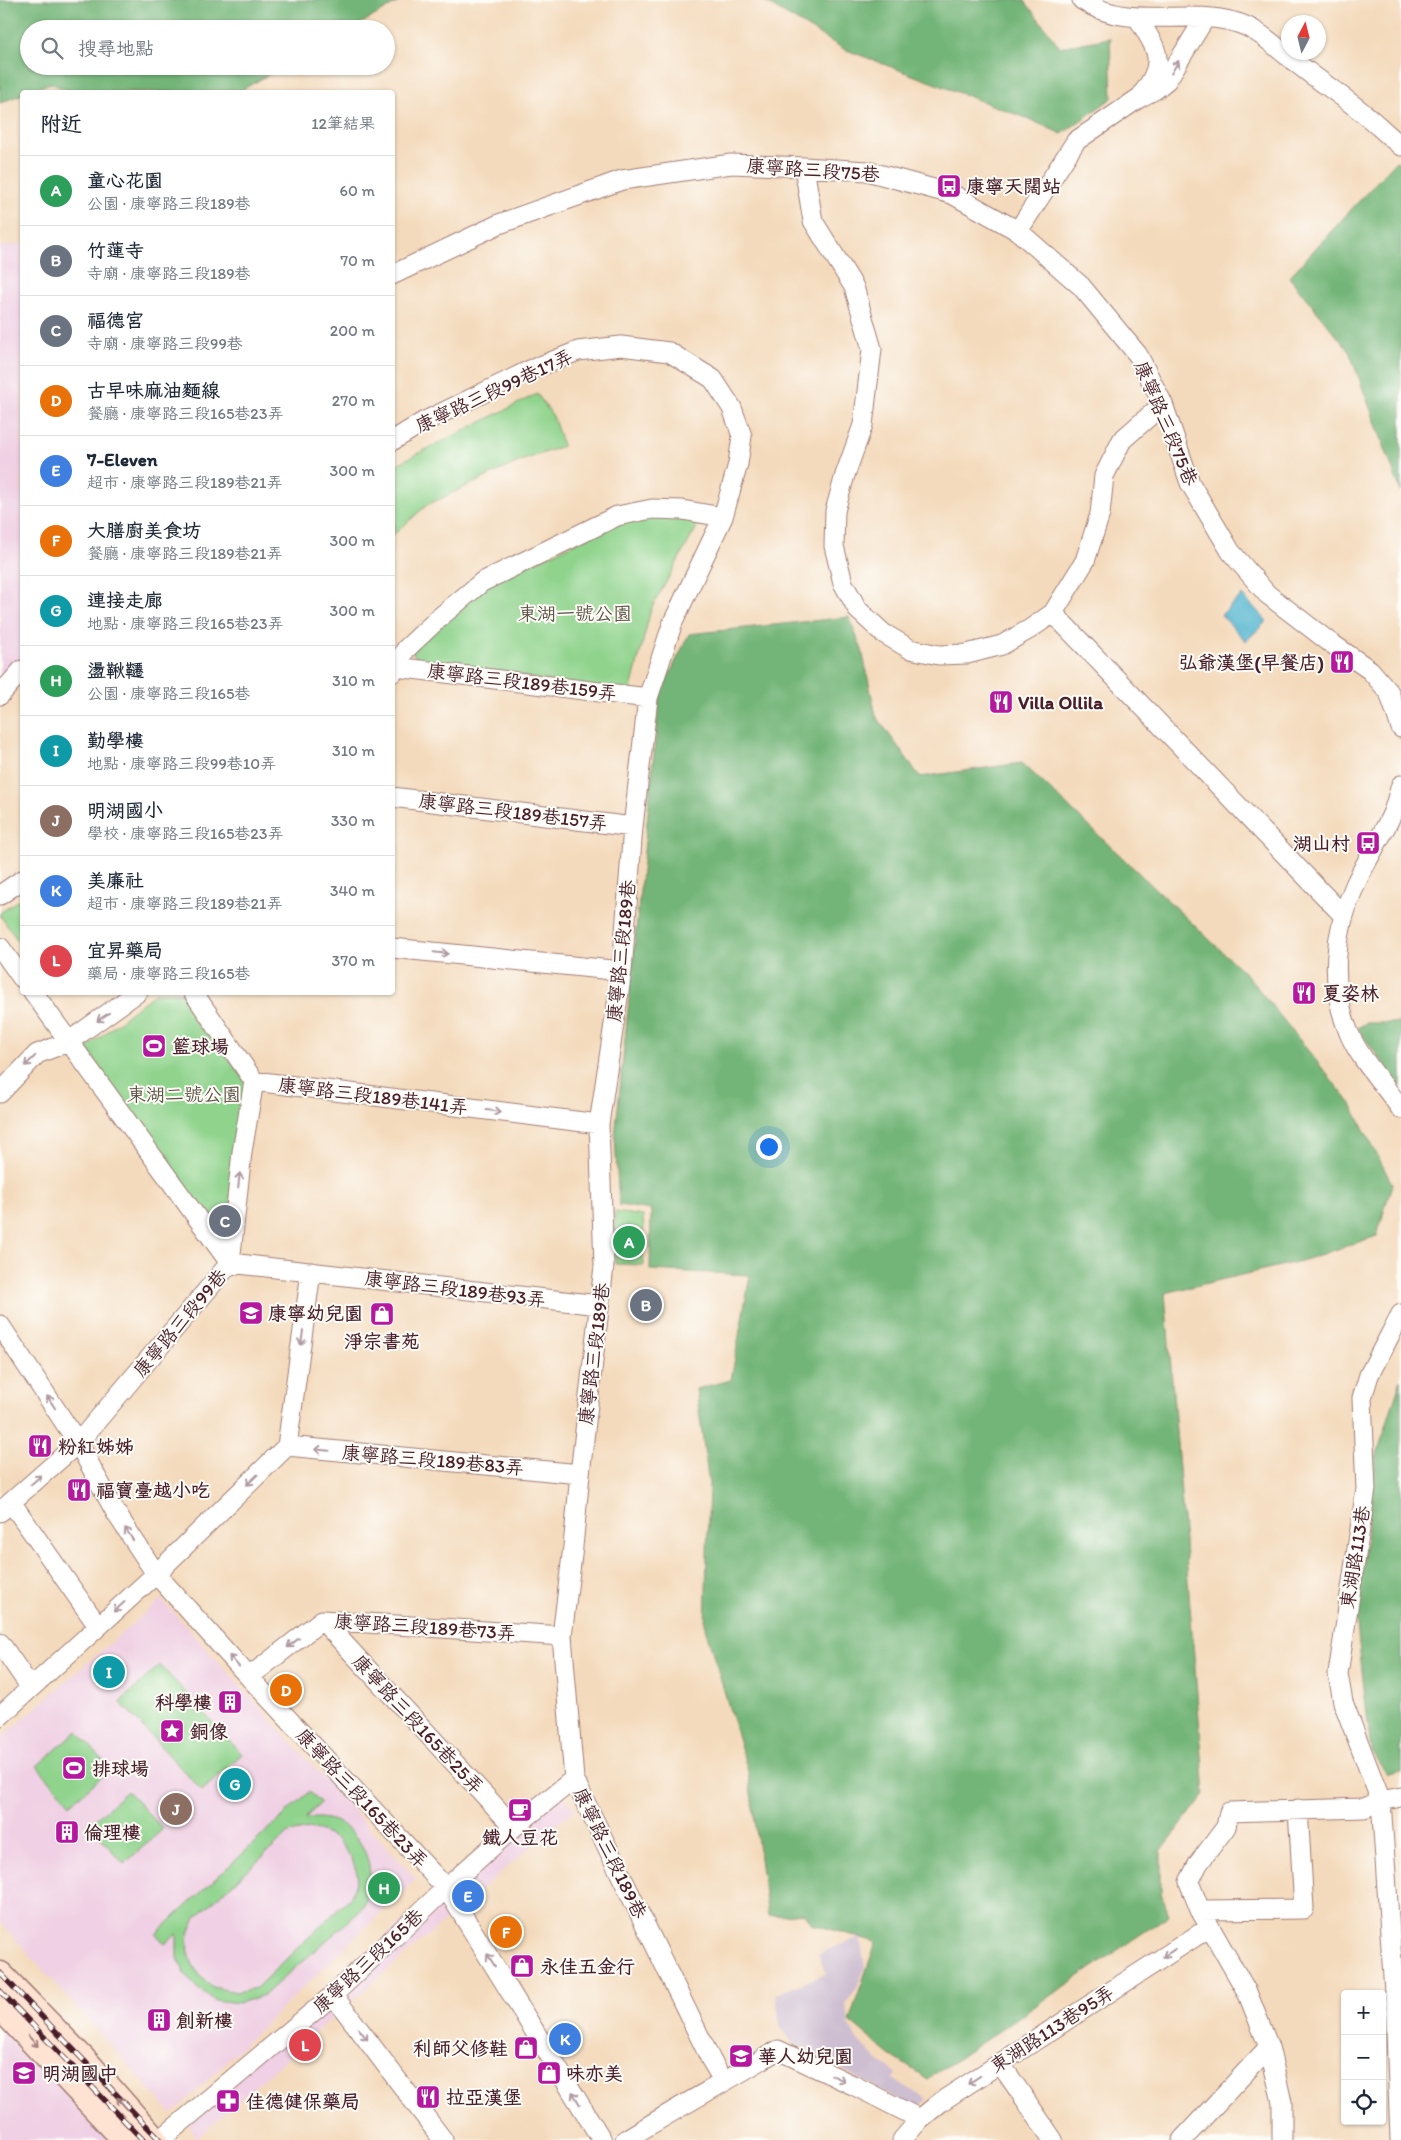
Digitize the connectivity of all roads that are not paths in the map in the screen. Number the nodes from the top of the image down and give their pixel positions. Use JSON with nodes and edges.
{"nodes":[{"id":1,"x":1082,"y":0,"type":"edge"},
{"id":2,"x":1138,"y":18,"type":"junction"},
{"id":3,"x":1205,"y":18,"type":"junction"},
{"id":4,"x":1139,"y":98,"type":"junction"},
{"id":5,"x":1401,"y":146,"type":"edge"},
{"id":6,"x":804,"y":167,"type":"junction"},
{"id":7,"x":1018,"y":231,"type":"junction"},
{"id":8,"x":395,"y":274,"type":"edge"},
{"id":9,"x":1163,"y":404,"type":"junction"},
{"id":10,"x":395,"y":439,"type":"edge"},
{"id":11,"x":724,"y":516,"type":"junction"},
{"id":12,"x":1053,"y":613,"type":"junction"},
{"id":13,"x":395,"y":668,"type":"edge"},
{"id":14,"x":395,"y":670,"type":"edge"},
{"id":15,"x":20,"y":672,"type":"edge"},
{"id":16,"x":0,"y":695,"type":"edge"},
{"id":17,"x":648,"y":698,"type":"junction"},
{"id":18,"x":1401,"y":728,"type":"edge"},
{"id":19,"x":1401,"y":785,"type":"edge"},
{"id":20,"x":395,"y":797,"type":"edge"},
{"id":21,"x":633,"y":827,"type":"junction"},
{"id":22,"x":20,"y":881,"type":"edge"},
{"id":23,"x":0,"y":896,"type":"edge"},
{"id":24,"x":1343,"y":915,"type":"junction"},
{"id":25,"x":0,"y":947,"type":"edge"},
{"id":26,"x":395,"y":948,"type":"edge"},
{"id":27,"x":622,"y":971,"type":"junction"},
{"id":28,"x":20,"y":975,"type":"edge"},
{"id":29,"x":34,"y":995,"type":"edge"},
{"id":30,"x":134,"y":995,"type":"edge"},
{"id":31,"x":195,"y":995,"type":"edge"},
{"id":32,"x":68,"y":1042,"type":"junction"},
{"id":33,"x":254,"y":1081,"type":"junction"},
{"id":34,"x":0,"y":1093,"type":"edge"},
{"id":35,"x":1401,"y":1109,"type":"edge"},
{"id":36,"x":599,"y":1124,"type":"junction"},
{"id":37,"x":230,"y":1263,"type":"junction"},
{"id":38,"x":311,"y":1272,"type":"junction"},
{"id":39,"x":599,"y":1306,"type":"junction"},
{"id":40,"x":1401,"y":1314,"type":"edge"},
{"id":41,"x":0,"y":1325,"type":"edge"},
{"id":42,"x":78,"y":1443,"type":"junction"},
{"id":43,"x":287,"y":1446,"type":"junction"},
{"id":44,"x":580,"y":1474,"type":"junction"},
{"id":45,"x":6,"y":1507,"type":"edge"},
{"id":46,"x":156,"y":1574,"type":"junction"},
{"id":47,"x":322,"y":1620,"type":"junction"},
{"id":48,"x":98,"y":1626,"type":"junction"},
{"id":49,"x":562,"y":1636,"type":"junction"},
{"id":50,"x":0,"y":1643,"type":"edge"},
{"id":51,"x":249,"y":1677,"type":"junction"},
{"id":52,"x":31,"y":1688,"type":"junction"},
{"id":53,"x":0,"y":1716,"type":"edge"},
{"id":54,"x":574,"y":1779,"type":"junction"},
{"id":55,"x":1401,"y":1797,"type":"edge"},
{"id":56,"x":1381,"y":1801,"type":"junction"},
{"id":57,"x":1298,"y":1809,"type":"junction"},
{"id":58,"x":514,"y":1827,"type":"junction"},
{"id":59,"x":446,"y":1888,"type":"junction"},
{"id":60,"x":1200,"y":1910,"type":"junction"},
{"id":61,"x":1210,"y":1927,"type":"junction"},
{"id":62,"x":0,"y":1975,"type":"edge"},
{"id":63,"x":333,"y":1995,"type":"junction"},
{"id":64,"x":0,"y":2006,"type":"edge"},
{"id":65,"x":1398,"y":2006,"type":"edge"},
{"id":66,"x":1269,"y":2047,"type":"junction"},
{"id":67,"x":1000,"y":2062,"type":"junction"},
{"id":68,"x":724,"y":2082,"type":"junction"},
{"id":69,"x":920,"y":2119,"type":"junction"},
{"id":70,"x":126,"y":2140,"type":"edge"},
{"id":71,"x":154,"y":2140,"type":"edge"},
{"id":72,"x":160,"y":2140,"type":"edge"},
{"id":73,"x":443,"y":2140,"type":"edge"},
{"id":74,"x":602,"y":2140,"type":"edge"},
{"id":75,"x":624,"y":2140,"type":"edge"},
{"id":76,"x":902,"y":2140,"type":"edge"},
{"id":77,"x":1053,"y":2140,"type":"edge"},
{"id":78,"x":1182,"y":2140,"type":"edge"},
{"id":79,"x":1282,"y":2140,"type":"edge"},
{"id":80,"x":1400,"y":2140,"type":"edge"}],
"edges":[{"from":1,"to":2,"type":"street"},
{"from":2,"to":3,"type":"street"},
{"from":2,"to":4,"type":"street"},
{"from":4,"to":3,"type":"street","one_way":true},
{"from":3,"to":5,"type":"street"},
{"from":4,"to":7,"type":"street"},
{"from":6,"to":7,"type":"street","name":"康寧路三段75巷"},
{"from":6,"to":8,"type":"street","name":"康寧路三段75巷"},
{"from":6,"to":12,"type":"street"},
{"from":7,"to":9,"type":"street","name":"康寧路三段75巷"},
{"from":9,"to":12,"type":"street"},
{"from":9,"to":18,"type":"street","name":"康寧路三段75巷"},
{"from":10,"to":11,"type":"street","name":"康寧路三段99巷17弄"},
{"from":11,"to":13,"type":"street"},
{"from":11,"to":17,"type":"street","name":"康寧路三段189巷"},
{"from":12,"to":24,"type":"street"},
{"from":14,"to":17,"type":"street","name":"康寧路三段189巷159弄"},
{"from":15,"to":16,"type":"street"},
{"from":17,"to":21,"type":"street","name":"康寧路三段189巷"},
{"from":19,"to":24,"type":"street"},
{"from":20,"to":21,"type":"street","name":"康寧路三段189巷157弄"},
{"from":21,"to":27,"type":"street","name":"康寧路三段189巷"},
{"from":22,"to":23,"type":"street"},
{"from":24,"to":35,"type":"street"},
{"from":25,"to":28,"type":"street"},
{"from":26,"to":27,"type":"street","one_way":true},
{"from":27,"to":36,"type":"street","name":"康寧路三段189巷"},
{"from":29,"to":32,"type":"street"},
{"from":30,"to":32,"type":"street","one_way":true},
{"from":31,"to":33,"type":"street","name":"康寧路三段189巷141弄"},
{"from":32,"to":34,"type":"street","one_way":true},
{"from":32,"to":37,"type":"street"},
{"from":33,"to":36,"type":"street","name":"康寧路三段189巷141弄","one_way":true},
{"from":37,"to":33,"type":"street","name":"康寧路三段99巷","one_way":true},
{"from":36,"to":39,"type":"street","name":"康寧路三段189巷"},
{"from":37,"to":38,"type":"street","name":"康寧路三段189巷93弄"},
{"from":37,"to":42,"type":"street","name":"康寧路三段99巷"},
{"from":38,"to":39,"type":"street","name":"康寧路三段189巷93弄"},
{"from":38,"to":43,"type":"street","one_way":true},
{"from":39,"to":44,"type":"street","name":"康寧路三段189巷"},
{"from":40,"to":56,"type":"street","name":"東湖路113巷"},
{"from":42,"to":41,"type":"street","name":"康寧路三段165巷23弄","one_way":true},
{"from":45,"to":42,"type":"street","name":"康寧路三段99巷","one_way":true},
{"from":46,"to":42,"type":"street","name":"康寧路三段165巷23弄","one_way":true},
{"from":44,"to":43,"type":"street","name":"康寧路三段189巷83弄","one_way":true},
{"from":43,"to":46,"type":"street","one_way":true},
{"from":44,"to":49,"type":"street","name":"康寧路三段189巷"},
{"from":45,"to":48,"type":"street"},
{"from":46,"to":48,"type":"street","one_way":true},
{"from":51,"to":46,"type":"street","name":"康寧路三段165巷23弄","one_way":true},
{"from":47,"to":49,"type":"street","name":"康寧路三段189巷73弄"},
{"from":47,"to":51,"type":"street","name":"康寧路三段189巷73弄","one_way":true},
{"from":47,"to":58,"type":"street","name":"康寧路三段165巷25弄"},
{"from":48,"to":52,"type":"street"},
{"from":49,"to":54,"type":"street","name":"康寧路三段189巷"},
{"from":50,"to":52,"type":"street"},
{"from":51,"to":59,"type":"street","name":"康寧路三段165巷23弄"},
{"from":52,"to":53,"type":"street"},
{"from":54,"to":58,"type":"street","name":"康寧路三段165巷"},
{"from":54,"to":68,"type":"street","name":"康寧路三段189巷"},
{"from":55,"to":56,"type":"street"},
{"from":56,"to":57,"type":"street"},
{"from":56,"to":65,"type":"street","name":"東湖路113巷"},
{"from":57,"to":60,"type":"street"},
{"from":57,"to":60,"type":"street"},
{"from":58,"to":59,"type":"street","name":"康寧路三段165巷"},
{"from":59,"to":63,"type":"street","name":"康寧路三段165巷"},
{"from":74,"to":59,"type":"street","name":"康寧路三段165巷23弄","one_way":true},
{"from":60,"to":61,"type":"street"},
{"from":61,"to":66,"type":"street"},
{"from":61,"to":67,"type":"street","name":"東湖路113巷95弄","one_way":true},
{"from":71,"to":62,"type":"main road","one_way":true},
{"from":63,"to":72,"type":"street","name":"康寧路三段165巷"},
{"from":63,"to":73,"type":"street","one_way":true},
{"from":64,"to":70,"type":"main road","one_way":true},
{"from":65,"to":80,"type":"street","name":"東湖路113巷"},
{"from":66,"to":78,"type":"street"},
{"from":66,"to":79,"type":"street"},
{"from":67,"to":69,"type":"street","name":"東湖路113巷95弄","one_way":true},
{"from":67,"to":77,"type":"street"},
{"from":68,"to":69,"type":"street","one_way":true},
{"from":68,"to":75,"type":"street"},
{"from":69,"to":76,"type":"street","name":"東湖路113巷95弄"}]}
